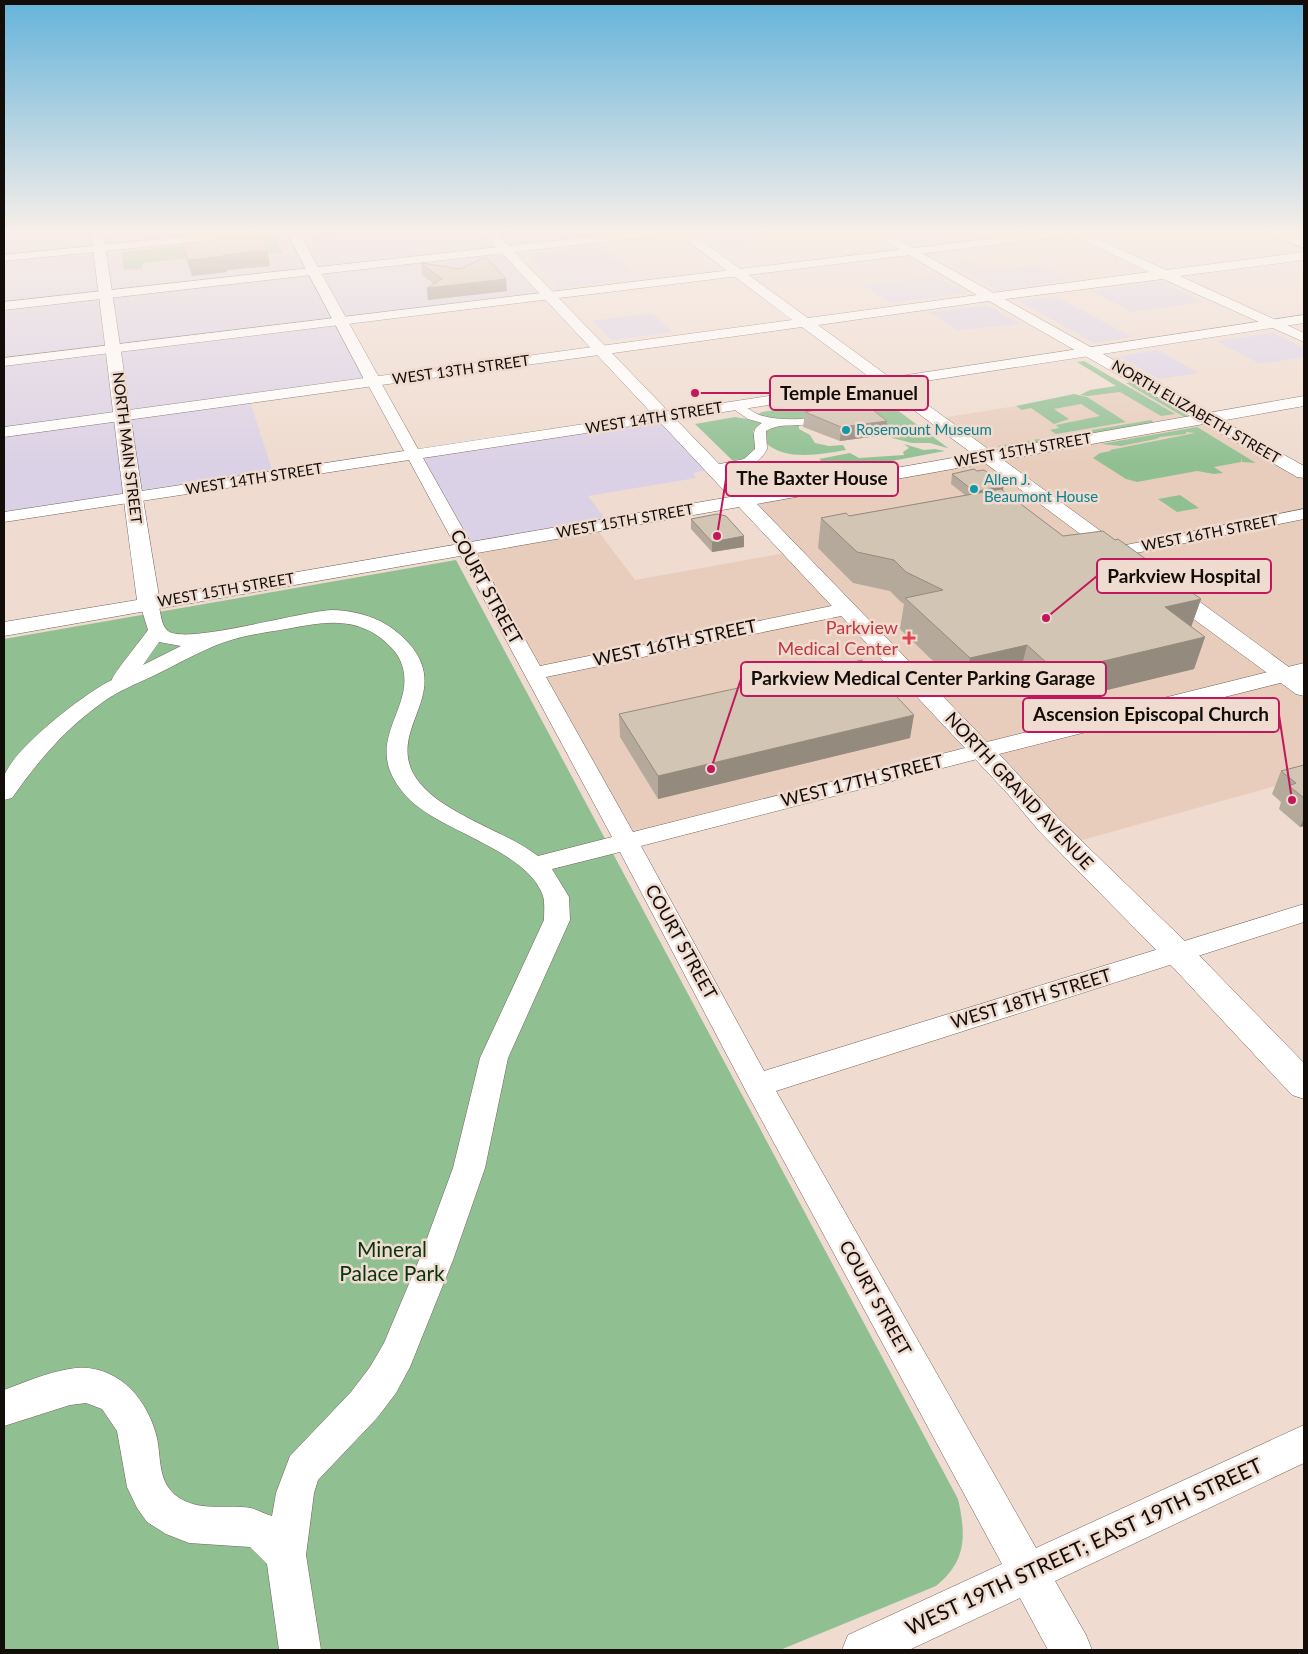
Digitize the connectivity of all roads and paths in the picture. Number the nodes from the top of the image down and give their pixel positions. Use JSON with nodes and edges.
{"nodes":[{"id":1,"x":108,"y":310,"type":"edge"},
{"id":2,"x":335,"y":310,"type":"edge"},
{"id":3,"x":421,"y":310,"type":"edge"},
{"id":4,"x":562,"y":310,"type":"edge"},
{"id":5,"x":788,"y":310,"type":"edge"},
{"id":6,"x":892,"y":310,"type":"edge"},
{"id":7,"x":1015,"y":310,"type":"edge"},
{"id":8,"x":1243,"y":310,"type":"edge"},
{"id":9,"x":1304,"y":319,"type":"edge"},
{"id":10,"x":340,"y":320,"type":"junction"},
{"id":11,"x":804,"y":322,"type":"junction"},
{"id":12,"x":1273,"y":324,"type":"junction"},
{"id":13,"x":1304,"y":338,"type":"edge"},
{"id":14,"x":114,"y":349,"type":"junction"},
{"id":15,"x":602,"y":350,"type":"junction"},
{"id":16,"x":1088,"y":350,"type":"junction"},
{"id":17,"x":4,"y":362,"type":"edge"},
{"id":18,"x":373,"y":381,"type":"junction"},
{"id":19,"x":886,"y":382,"type":"junction"},
{"id":20,"x":1304,"y":401,"type":"edge"},
{"id":21,"x":736,"y":406,"type":"junction"},
{"id":22,"x":123,"y":415,"type":"junction"},
{"id":23,"x":664,"y":417,"type":"junction"},
{"id":24,"x":1208,"y":418,"type":"junction"},
{"id":25,"x":776,"y":421,"type":"junction"},
{"id":26,"x":4,"y":432,"type":"edge"},
{"id":27,"x":413,"y":455,"type":"junction"},
{"id":28,"x":987,"y":457,"type":"junction"},
{"id":29,"x":714,"y":469,"type":"junction"},
{"id":30,"x":1304,"y":474,"type":"edge"},
{"id":31,"x":132,"y":498,"type":"junction"},
{"id":32,"x":744,"y":500,"type":"junction"},
{"id":33,"x":1304,"y":514,"type":"edge"},
{"id":34,"x":4,"y":517,"type":"edge"},
{"id":35,"x":466,"y":550,"type":"junction"},
{"id":36,"x":1116,"y":552,"type":"junction"},
{"id":37,"x":1132,"y":564,"type":"edge"},
{"id":38,"x":1156,"y":580,"type":"edge"},
{"id":39,"x":149,"y":604,"type":"junction"},
{"id":40,"x":846,"y":609,"type":"junction"},
{"id":41,"x":4,"y":629,"type":"edge"},
{"id":42,"x":156,"y":632,"type":"junction"},
{"id":43,"x":218,"y":638,"type":"junction"},
{"id":44,"x":1294,"y":672,"type":"edge"},
{"id":45,"x":534,"y":673,"type":"junction"},
{"id":46,"x":113,"y":686,"type":"junction"},
{"id":47,"x":1304,"y":689,"type":"edge"},
{"id":48,"x":981,"y":751,"type":"junction"},
{"id":49,"x":4,"y":793,"type":"edge"},
{"id":50,"x":625,"y":841,"type":"junction"},
{"id":51,"x":536,"y":865,"type":"junction"},
{"id":52,"x":1304,"y":913,"type":"edge"},
{"id":53,"x":1178,"y":953,"type":"junction"},
{"id":54,"x":757,"y":1085,"type":"junction"},
{"id":55,"x":1304,"y":1086,"type":"edge"},
{"id":56,"x":4,"y":1408,"type":"edge"},
{"id":57,"x":1304,"y":1444,"type":"edge"},
{"id":58,"x":286,"y":1555,"type":"junction"},
{"id":59,"x":1028,"y":1572,"type":"junction"},
{"id":60,"x":300,"y":1650,"type":"edge"},
{"id":61,"x":863,"y":1650,"type":"edge"},
{"id":62,"x":1072,"y":1650,"type":"edge"}],
"edges":[{"from":1,"to":14,"type":"street","name":"NORTH MAIN STREET"},
{"from":2,"to":10,"type":"street","name":"COURT STREET"},
{"from":3,"to":10,"type":"street"},
{"from":4,"to":15,"type":"street","name":"NORTH GRAND AVENUE"},
{"from":5,"to":11,"type":"street"},
{"from":6,"to":11,"type":"street","name":"WEST 13TH STREET"},
{"from":7,"to":16,"type":"street","name":"NORTH ELIZABETH STREET"},
{"from":8,"to":12,"type":"street"},
{"from":9,"to":12,"type":"street","name":"WEST 14TH STREET"},
{"from":10,"to":14,"type":"street"},
{"from":10,"to":18,"type":"street","name":"COURT STREET"},
{"from":11,"to":15,"type":"street","name":"WEST 13TH STREET"},
{"from":11,"to":19,"type":"street"},
{"from":12,"to":13,"type":"street"},
{"from":12,"to":16,"type":"street","name":"WEST 14TH STREET"},
{"from":14,"to":17,"type":"street"},
{"from":14,"to":22,"type":"street","name":"NORTH MAIN STREET"},
{"from":15,"to":18,"type":"street","name":"WEST 13TH STREET"},
{"from":15,"to":23,"type":"street","name":"NORTH GRAND AVENUE"},
{"from":16,"to":19,"type":"street","name":"WEST 14TH STREET"},
{"from":16,"to":24,"type":"street","name":"NORTH ELIZABETH STREET"},
{"from":18,"to":22,"type":"street","name":"WEST 13TH STREET"},
{"from":18,"to":27,"type":"street","name":"COURT STREET"},
{"from":19,"to":21,"type":"street","name":"WEST 14TH STREET"},
{"from":19,"to":25,"type":"street"},
{"from":19,"to":28,"type":"street"},
{"from":20,"to":24,"type":"street","name":"WEST 15TH STREET"},
{"from":21,"to":23,"type":"street","name":"WEST 14TH STREET"},
{"from":21,"to":25,"type":"street"},
{"from":22,"to":26,"type":"street","name":"WEST 13TH STREET"},
{"from":22,"to":31,"type":"street","name":"NORTH MAIN STREET"},
{"from":23,"to":27,"type":"street","name":"WEST 14TH STREET"},
{"from":23,"to":29,"type":"street","name":"NORTH GRAND AVENUE"},
{"from":24,"to":28,"type":"street","name":"WEST 15TH STREET"},
{"from":24,"to":30,"type":"street","name":"NORTH ELIZABETH STREET"},
{"from":25,"to":29,"type":"street"},
{"from":27,"to":31,"type":"street","name":"WEST 14TH STREET"},
{"from":27,"to":35,"type":"street","name":"COURT STREET"},
{"from":28,"to":32,"type":"street","name":"WEST 15TH STREET"},
{"from":28,"to":36,"type":"street"},
{"from":29,"to":32,"type":"street","name":"NORTH GRAND AVENUE"},
{"from":31,"to":34,"type":"street","name":"WEST 14TH STREET"},
{"from":31,"to":39,"type":"street","name":"NORTH MAIN STREET"},
{"from":32,"to":35,"type":"street","name":"WEST 15TH STREET"},
{"from":32,"to":40,"type":"street","name":"NORTH GRAND AVENUE"},
{"from":33,"to":36,"type":"street","name":"WEST 16TH STREET"},
{"from":35,"to":39,"type":"street","name":"WEST 15TH STREET"},
{"from":35,"to":45,"type":"street","name":"COURT STREET"},
{"from":36,"to":37,"type":"street"},
{"from":38,"to":44,"type":"street"},
{"from":39,"to":41,"type":"street","name":"WEST 15TH STREET"},
{"from":39,"to":42,"type":"street","name":"NORTH MAIN STREET"},
{"from":40,"to":45,"type":"street","name":"WEST 16TH STREET"},
{"from":40,"to":48,"type":"street","name":"NORTH GRAND AVENUE"},
{"from":42,"to":43,"type":"street"},
{"from":42,"to":46,"type":"street"},
{"from":43,"to":46,"type":"street"},
{"from":43,"to":51,"type":"street"},
{"from":44,"to":47,"type":"street"},
{"from":44,"to":48,"type":"street","name":"WEST 17TH STREET"},
{"from":45,"to":50,"type":"street","name":"COURT STREET"},
{"from":46,"to":49,"type":"street"},
{"from":48,"to":50,"type":"street","name":"WEST 17TH STREET"},
{"from":48,"to":53,"type":"street","name":"NORTH GRAND AVENUE"},
{"from":50,"to":51,"type":"street","name":"WEST 17TH STREET"},
{"from":50,"to":54,"type":"street","name":"COURT STREET"},
{"from":51,"to":58,"type":"street"},
{"from":52,"to":53,"type":"street","name":"WEST 18TH STREET"},
{"from":53,"to":54,"type":"street","name":"WEST 18TH STREET"},
{"from":53,"to":55,"type":"street","name":"NORTH GRAND AVENUE"},
{"from":54,"to":59,"type":"street","name":"COURT STREET"},
{"from":56,"to":58,"type":"street"},
{"from":57,"to":59,"type":"street","name":"WEST 19TH STREET; EAST 19TH STREET"},
{"from":58,"to":60,"type":"street"},
{"from":59,"to":61,"type":"street","name":"WEST 19TH STREET; EAST 19TH STREET"},
{"from":59,"to":62,"type":"street","name":"COURT STREET"}]}
